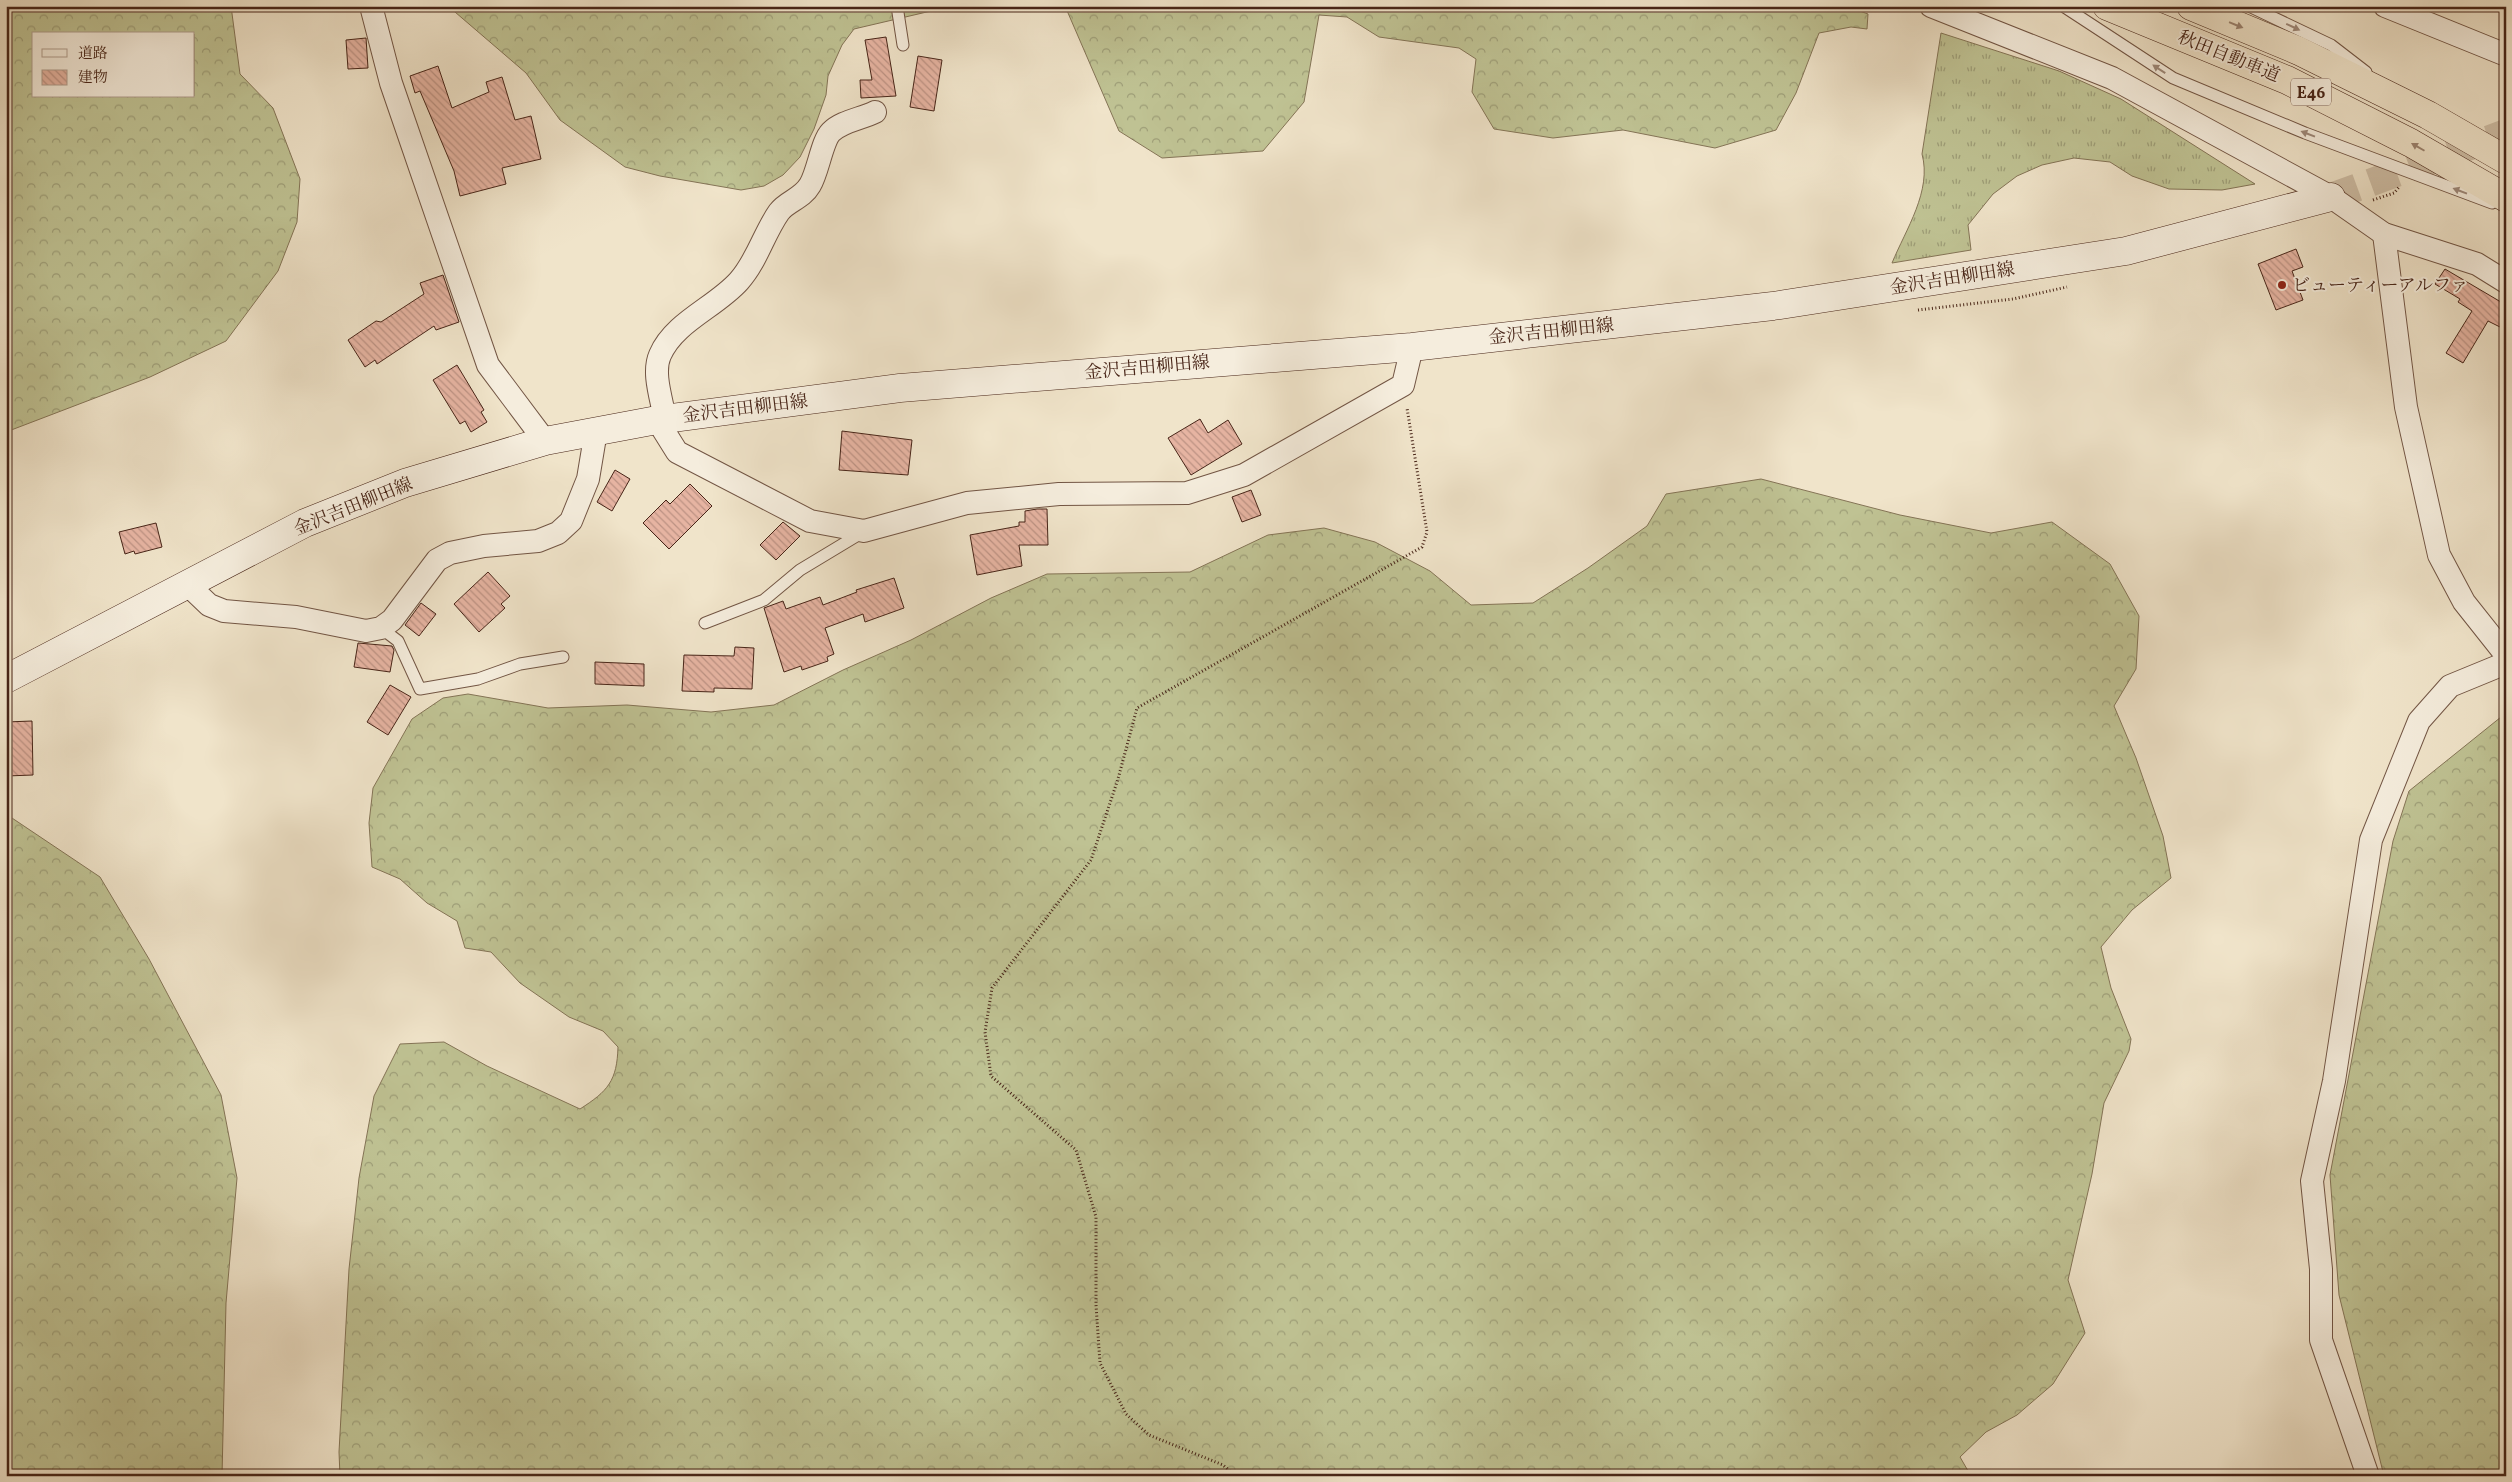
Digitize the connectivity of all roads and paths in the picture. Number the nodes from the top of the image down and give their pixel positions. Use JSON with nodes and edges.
{"nodes":[{"id":1,"x":371,"y":6,"type":"edge"},
{"id":2,"x":897,"y":6,"type":"edge"},
{"id":3,"x":1930,"y":6,"type":"edge"},
{"id":4,"x":2063,"y":6,"type":"edge"},
{"id":5,"x":2107,"y":6,"type":"edge"},
{"id":6,"x":2191,"y":6,"type":"edge"},
{"id":7,"x":2249,"y":6,"type":"edge"},
{"id":8,"x":2385,"y":6,"type":"edge"},
{"id":9,"x":903,"y":45,"type":"dead end"},
{"id":10,"x":2506,"y":55,"type":"edge"},
{"id":11,"x":875,"y":112,"type":"dead end"},
{"id":12,"x":2506,"y":153,"type":"edge"},
{"id":13,"x":2506,"y":160,"type":"edge"},
{"id":14,"x":2404,"y":182,"type":"dead end"},
{"id":15,"x":2506,"y":198,"type":"edge"},
{"id":16,"x":2339,"y":203,"type":"junction"},
{"id":17,"x":2506,"y":208,"type":"edge"},
{"id":18,"x":2384,"y":234,"type":"junction"},
{"id":19,"x":2506,"y":282,"type":"edge"},
{"id":20,"x":2072,"y":286,"type":"dead end"},
{"id":21,"x":1915,"y":310,"type":"dead end"},
{"id":22,"x":1412,"y":347,"type":"junction"},
{"id":23,"x":1403,"y":385,"type":"junction"},
{"id":24,"x":661,"y":419,"type":"junction"},
{"id":25,"x":596,"y":431,"type":"junction"},
{"id":26,"x":545,"y":441,"type":"junction"},
{"id":27,"x":864,"y":531,"type":"junction"},
{"id":28,"x":187,"y":584,"type":"junction"},
{"id":29,"x":705,"y":623,"type":"dead end"},
{"id":30,"x":381,"y":628,"type":"junction"},
{"id":31,"x":2506,"y":655,"type":"edge"},
{"id":32,"x":563,"y":657,"type":"dead end"},
{"id":33,"x":2506,"y":663,"type":"edge"},
{"id":34,"x":6,"y":680,"type":"edge"},
{"id":35,"x":1235,"y":1476,"type":"edge"},
{"id":36,"x":2368,"y":1476,"type":"edge"}],
"edges":[{"from":1,"to":26,"type":"street"},
{"from":2,"to":9,"type":"lane"},
{"from":3,"to":16,"type":"street"},
{"from":17,"to":4,"type":"lane","one_way":true},
{"from":15,"to":5,"type":"highway","name":"秋田自動車道","number":"E46","one_way":true},
{"from":6,"to":13,"type":"highway","name":"秋田自動車道","number":"E46","one_way":true},
{"from":7,"to":12,"type":"lane","one_way":true},
{"from":8,"to":10,"type":"street"},
{"from":11,"to":24,"type":"street"},
{"from":14,"to":16,"type":"path"},
{"from":16,"to":18,"type":"street"},
{"from":16,"to":22,"type":"main road","name":"金沢吉田柳田線"},
{"from":18,"to":19,"type":"street"},
{"from":18,"to":31,"type":"street"},
{"from":20,"to":21,"type":"path"},
{"from":22,"to":23,"type":"street"},
{"from":22,"to":24,"type":"main road","name":"金沢吉田柳田線"},
{"from":23,"to":27,"type":"street"},
{"from":23,"to":35,"type":"path"},
{"from":24,"to":25,"type":"main road","name":"金沢吉田柳田線"},
{"from":24,"to":27,"type":"street"},
{"from":25,"to":26,"type":"main road","name":"金沢吉田柳田線"},
{"from":25,"to":30,"type":"street"},
{"from":26,"to":28,"type":"main road","name":"金沢吉田柳田線"},
{"from":27,"to":29,"type":"lane"},
{"from":28,"to":30,"type":"street"},
{"from":28,"to":34,"type":"main road","name":"金沢吉田柳田線"},
{"from":30,"to":32,"type":"lane"},
{"from":33,"to":36,"type":"street"}]}
